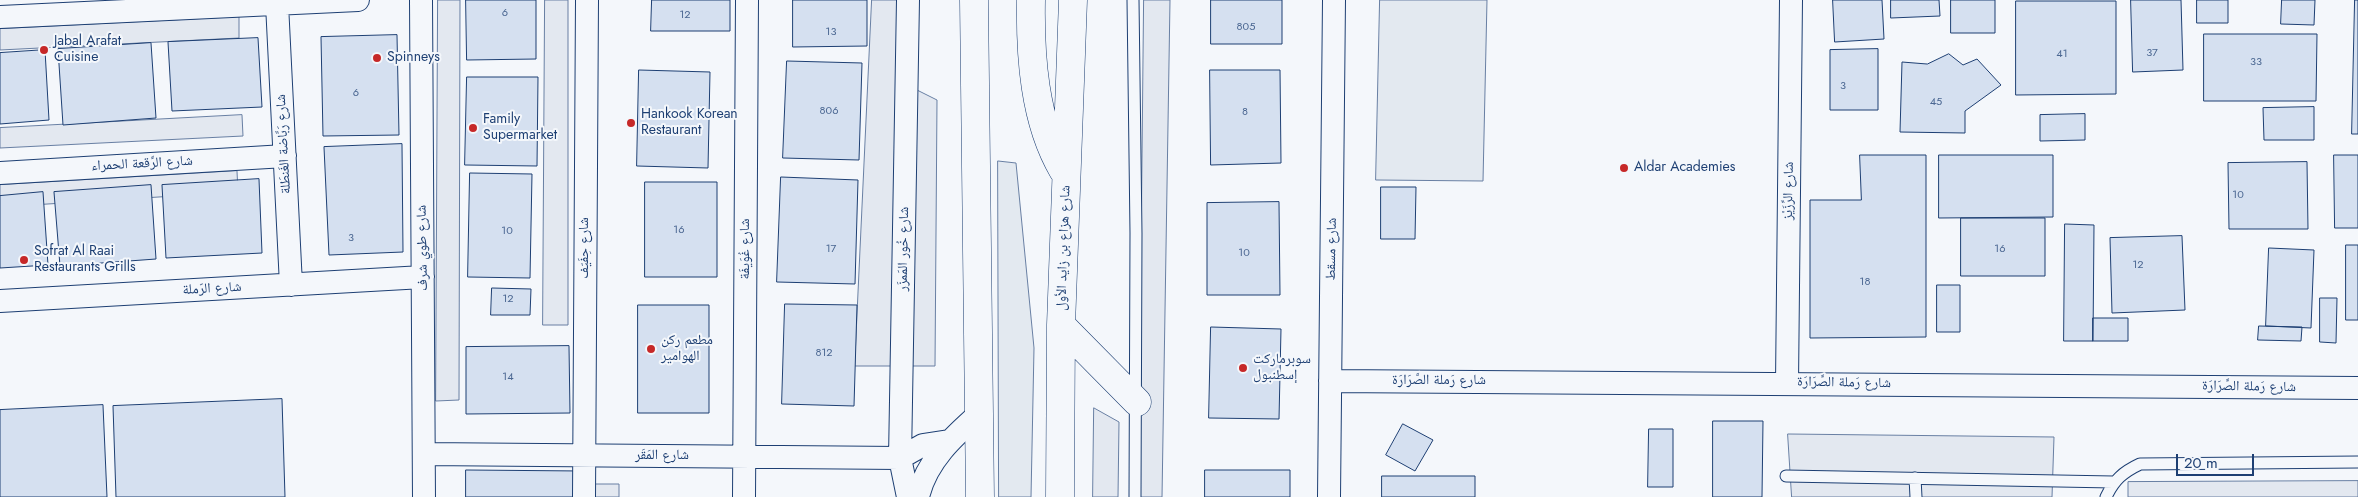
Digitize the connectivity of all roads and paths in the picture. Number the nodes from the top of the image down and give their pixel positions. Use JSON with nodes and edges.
{"nodes":[{"id":1,"x":358,"y":0,"type":"edge"},
{"id":2,"x":420,"y":0,"type":"edge"},
{"id":3,"x":587,"y":0,"type":"edge"},
{"id":4,"x":747,"y":0,"type":"edge"},
{"id":5,"x":908,"y":0,"type":"edge"},
{"id":6,"x":974,"y":0,"type":"edge"},
{"id":7,"x":1031,"y":0,"type":"edge"},
{"id":8,"x":1072,"y":0,"type":"edge"},
{"id":9,"x":1132,"y":0,"type":"edge"},
{"id":10,"x":1334,"y":0,"type":"edge"},
{"id":11,"x":1791,"y":0,"type":"edge"},
{"id":12,"x":277,"y":4,"type":"junction"},
{"id":13,"x":0,"y":17,"type":"edge"},
{"id":14,"x":285,"y":156,"type":"junction"},
{"id":15,"x":0,"y":173,"type":"edge"},
{"id":16,"x":1067,"y":175,"type":"junction"},
{"id":17,"x":424,"y":277,"type":"junction"},
{"id":18,"x":291,"y":285,"type":"junction"},
{"id":19,"x":0,"y":300,"type":"edge"},
{"id":20,"x":1061,"y":325,"type":"junction"},
{"id":21,"x":1330,"y":381,"type":"junction"},
{"id":22,"x":1787,"y":383,"type":"junction"},
{"id":23,"x":2358,"y":388,"type":"edge"},
{"id":24,"x":1137,"y":402,"type":"junction"},
{"id":25,"x":980,"y":413,"type":"junction"},
{"id":26,"x":949,"y":441,"type":"junction"},
{"id":27,"x":424,"y":454,"type":"junction"},
{"id":28,"x":584,"y":455,"type":"junction"},
{"id":29,"x":744,"y":456,"type":"junction"},
{"id":30,"x":900,"y":458,"type":"junction"},
{"id":31,"x":2358,"y":462,"type":"edge"},
{"id":32,"x":1786,"y":476,"type":"dead end"},
{"id":33,"x":1916,"y":478,"type":"junction"},
{"id":34,"x":2113,"y":482,"type":"junction"},
{"id":35,"x":424,"y":497,"type":"edge"},
{"id":36,"x":584,"y":497,"type":"edge"},
{"id":37,"x":744,"y":497,"type":"edge"},
{"id":38,"x":908,"y":497,"type":"edge"},
{"id":39,"x":918,"y":497,"type":"edge"},
{"id":40,"x":980,"y":497,"type":"edge"},
{"id":41,"x":1060,"y":497,"type":"edge"},
{"id":42,"x":1135,"y":497,"type":"edge"},
{"id":43,"x":1328,"y":497,"type":"edge"},
{"id":44,"x":1916,"y":497,"type":"edge"},
{"id":45,"x":2106,"y":497,"type":"edge"}],
"edges":[{"from":1,"to":12,"type":"street"},
{"from":2,"to":17,"type":"street","name":"شارع طوي شرف"},
{"from":3,"to":28,"type":"street","name":"شارع حِفَيّف"},
{"from":4,"to":29,"type":"street","name":"شارع غُوَيفَة"},
{"from":5,"to":30,"type":"street","name":"شارع خُور المَمزَر"},
{"from":6,"to":25,"type":"main road"},
{"from":7,"to":16,"type":"main road"},
{"from":8,"to":16,"type":"main road","name":"شارع هزاع بن زايد الأول"},
{"from":9,"to":24,"type":"lane"},
{"from":10,"to":21,"type":"street","name":"شارع مسقط"},
{"from":11,"to":22,"type":"street","name":"شارع الرِّزَيْز"},
{"from":12,"to":13,"type":"street"},
{"from":12,"to":14,"type":"street","name":"شارع رَبَّاضة الغَنطَلة"},
{"from":14,"to":15,"type":"street","name":"شارع الرِّقعة الحمراء"},
{"from":14,"to":18,"type":"street","name":"شارع رَبَّاضة الغَنطَلة"},
{"from":16,"to":20,"type":"main road","name":"شارع هزاع بن زايد الأول"},
{"from":17,"to":18,"type":"street","name":"شارع الرّملة"},
{"from":17,"to":27,"type":"street","name":"شارع طوي شرف"},
{"from":18,"to":19,"type":"street","name":"شارع الرّملة"},
{"from":20,"to":24,"type":"main road"},
{"from":20,"to":41,"type":"main road","name":"شارع هزاع بن زايد الأول"},
{"from":21,"to":22,"type":"street","name":"شارع رَملة الصَّرَارَة"},
{"from":21,"to":43,"type":"street","name":"شارع مسقط"},
{"from":22,"to":23,"type":"street","name":"شارع رَملة الصَّرَارَة"},
{"from":24,"to":42,"type":"lane"},
{"from":25,"to":26,"type":"street"},
{"from":25,"to":40,"type":"main road"},
{"from":26,"to":30,"type":"street"},
{"from":26,"to":39,"type":"street"},
{"from":27,"to":28,"type":"street","name":"شارع المَقَر"},
{"from":27,"to":35,"type":"street","name":"شارع طوي شرف"},
{"from":28,"to":29,"type":"street","name":"شارع المَقَر"},
{"from":28,"to":36,"type":"street","name":"شارع حِفَيّف"},
{"from":29,"to":30,"type":"street","name":"شارع المَقَر"},
{"from":29,"to":37,"type":"street","name":"شارع غُوَيفَة"},
{"from":30,"to":38,"type":"street","name":"شارع خُور المَمزَر"},
{"from":31,"to":34,"type":"lane"},
{"from":32,"to":33,"type":"lane"},
{"from":33,"to":34,"type":"lane"},
{"from":33,"to":44,"type":"lane"},
{"from":34,"to":45,"type":"lane"}]}
